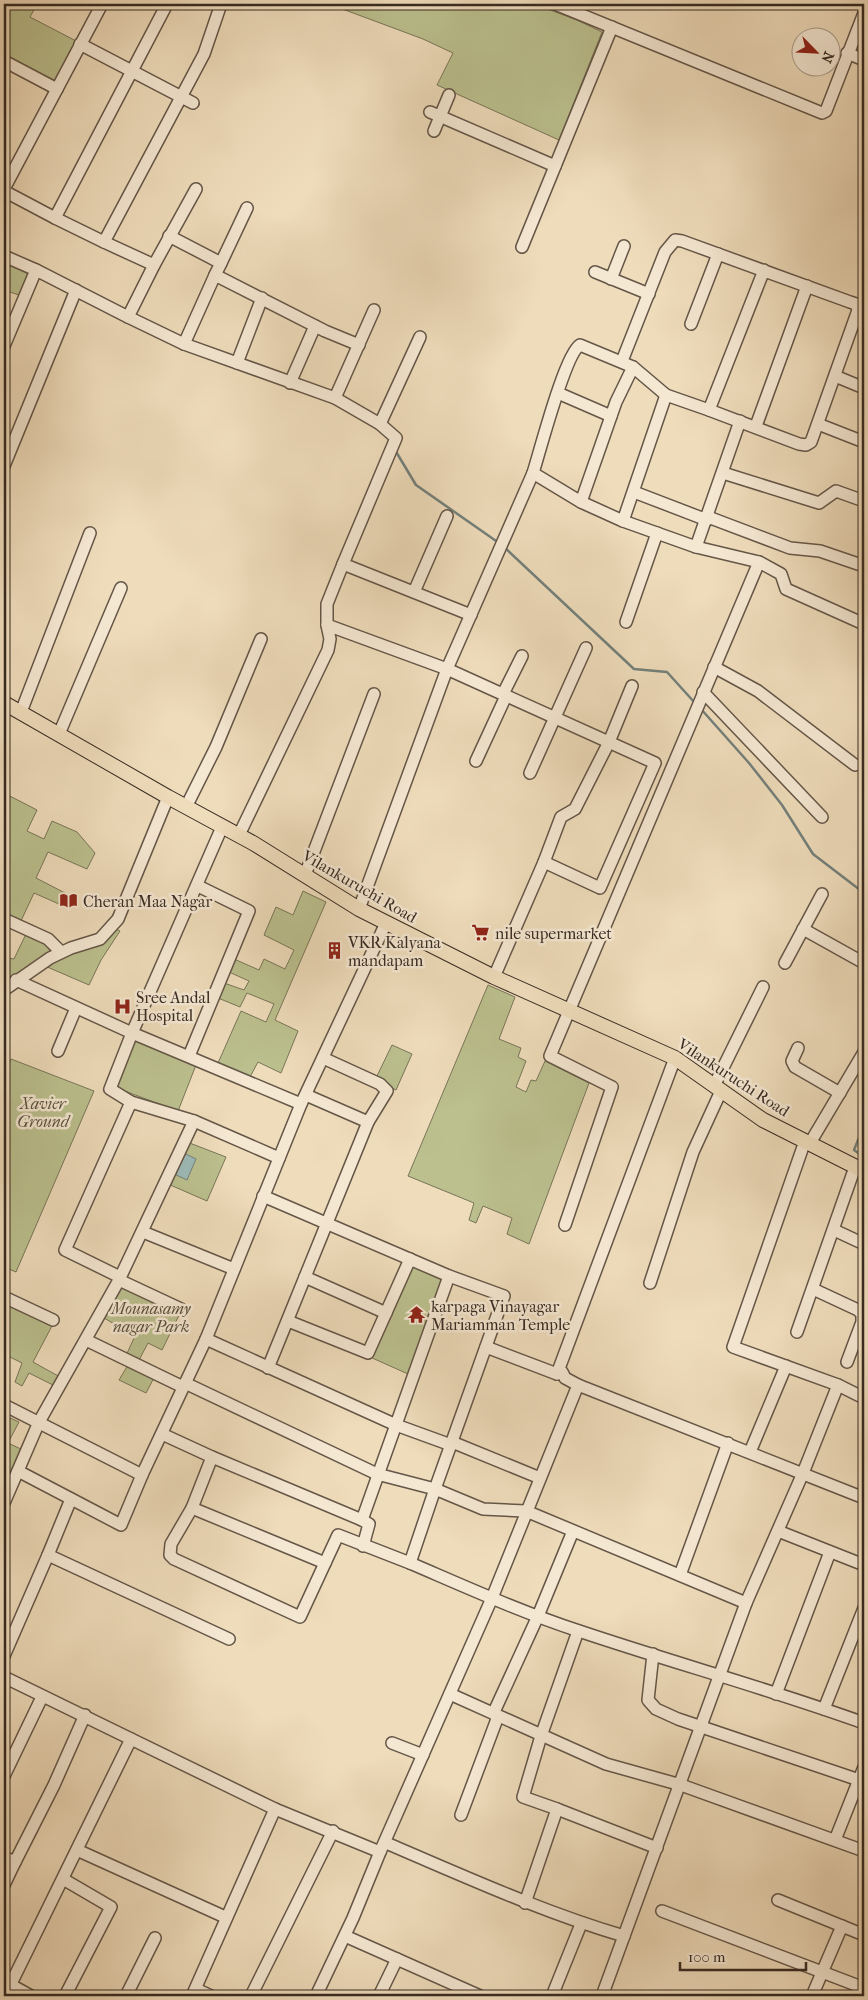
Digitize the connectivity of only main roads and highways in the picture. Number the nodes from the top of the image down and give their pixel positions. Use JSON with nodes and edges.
{"nodes":[{"id":1,"x":4,"y":703,"type":"edge"},
{"id":2,"x":860,"y":1169,"type":"edge"}],
"edges":[{"from":1,"to":2,"type":"main road","name":"Vilankuruchi Road"}]}
